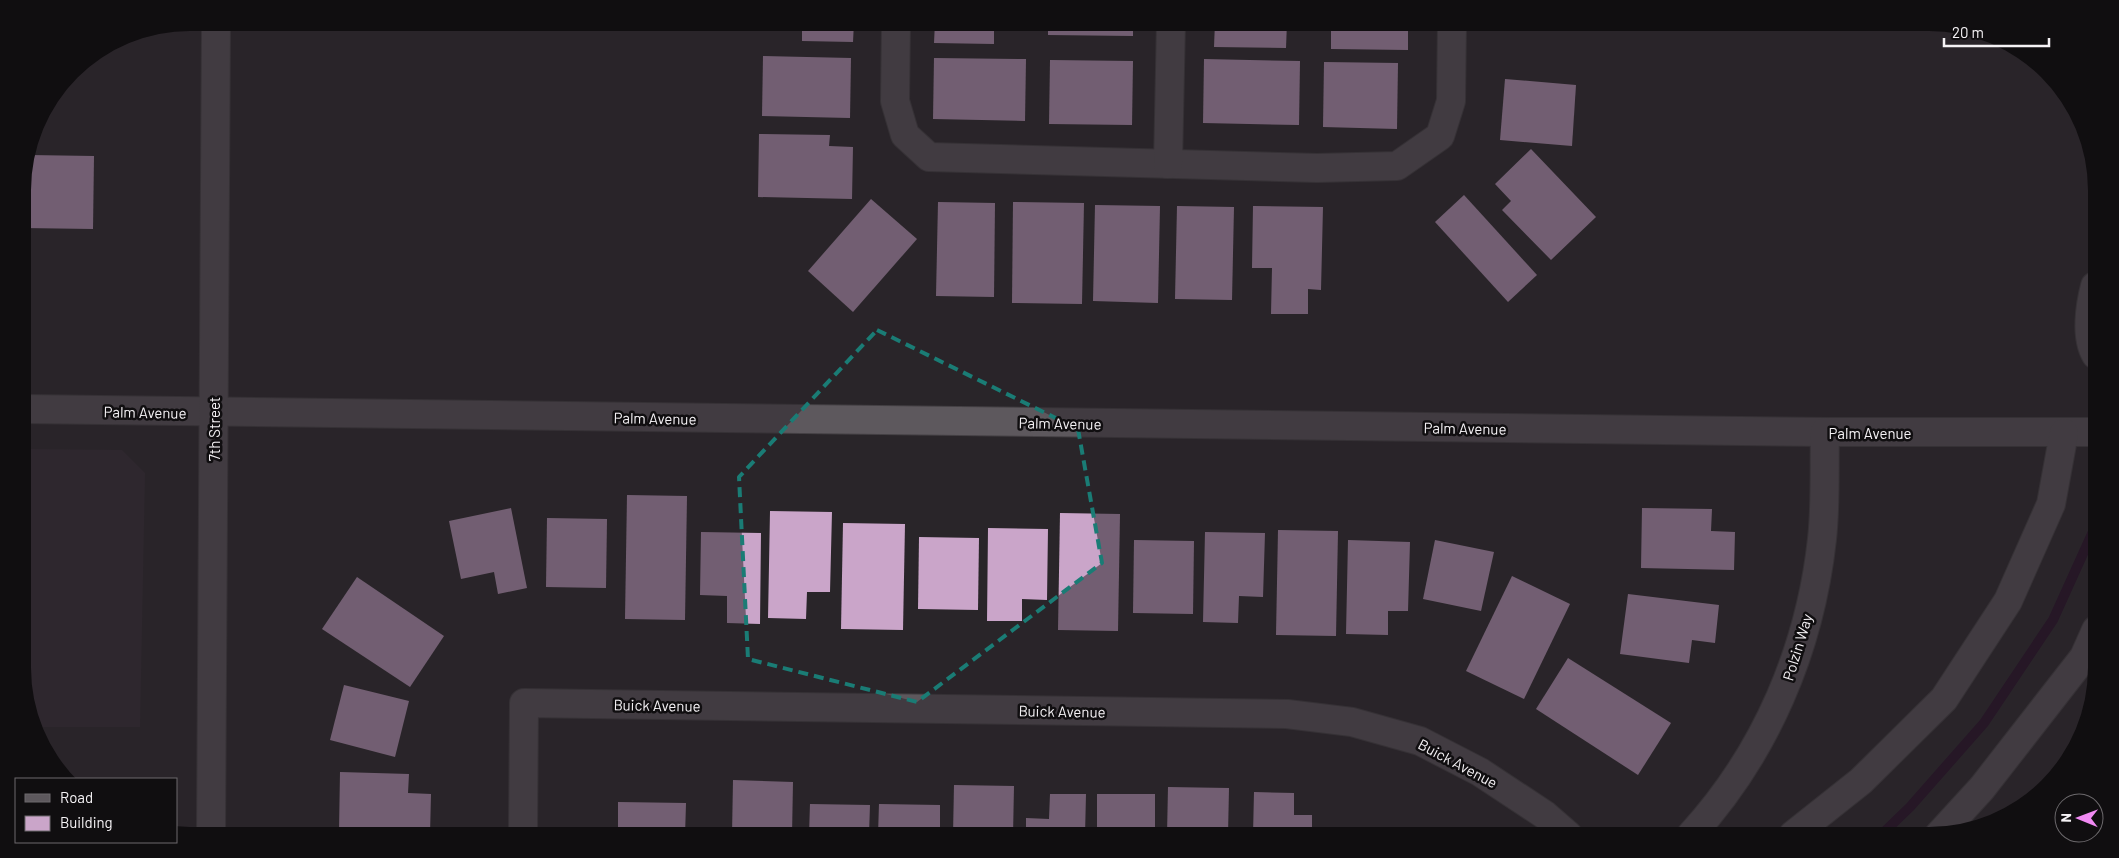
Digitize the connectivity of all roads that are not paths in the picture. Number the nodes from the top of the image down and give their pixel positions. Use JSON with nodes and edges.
{"nodes":[{"id":1,"x":1171,"y":31,"type":"edge"},
{"id":2,"x":1452,"y":31,"type":"edge"},
{"id":3,"x":216,"y":32,"type":"edge"},
{"id":4,"x":896,"y":32,"type":"edge"},
{"id":5,"x":1168,"y":164,"type":"junction"},
{"id":6,"x":32,"y":409,"type":"edge"},
{"id":7,"x":214,"y":413,"type":"junction"},
{"id":8,"x":1825,"y":432,"type":"junction"},
{"id":9,"x":2088,"y":432,"type":"edge"},
{"id":10,"x":2064,"y":433,"type":"junction"},
{"id":11,"x":2088,"y":648,"type":"edge"},
{"id":12,"x":1949,"y":825,"type":"edge"},
{"id":13,"x":1558,"y":826,"type":"edge"},
{"id":14,"x":1699,"y":826,"type":"edge"},
{"id":15,"x":1804,"y":826,"type":"edge"},
{"id":16,"x":211,"y":827,"type":"edge"},
{"id":17,"x":523,"y":827,"type":"edge"}],
"edges":[{"from":1,"to":5,"type":"street"},
{"from":2,"to":5,"type":"street"},
{"from":3,"to":7,"type":"street","name":"7th Street"},
{"from":4,"to":5,"type":"street"},
{"from":6,"to":7,"type":"street","name":"Palm Avenue"},
{"from":7,"to":8,"type":"street","name":"Palm Avenue"},
{"from":7,"to":16,"type":"street","name":"7th Street"},
{"from":8,"to":10,"type":"street","name":"Palm Avenue"},
{"from":8,"to":14,"type":"street","name":"Polzin Way"},
{"from":9,"to":10,"type":"street","name":"Palm Avenue"},
{"from":10,"to":15,"type":"street"},
{"from":11,"to":12,"type":"street"},
{"from":13,"to":17,"type":"street","name":"Buick Avenue"}]}
